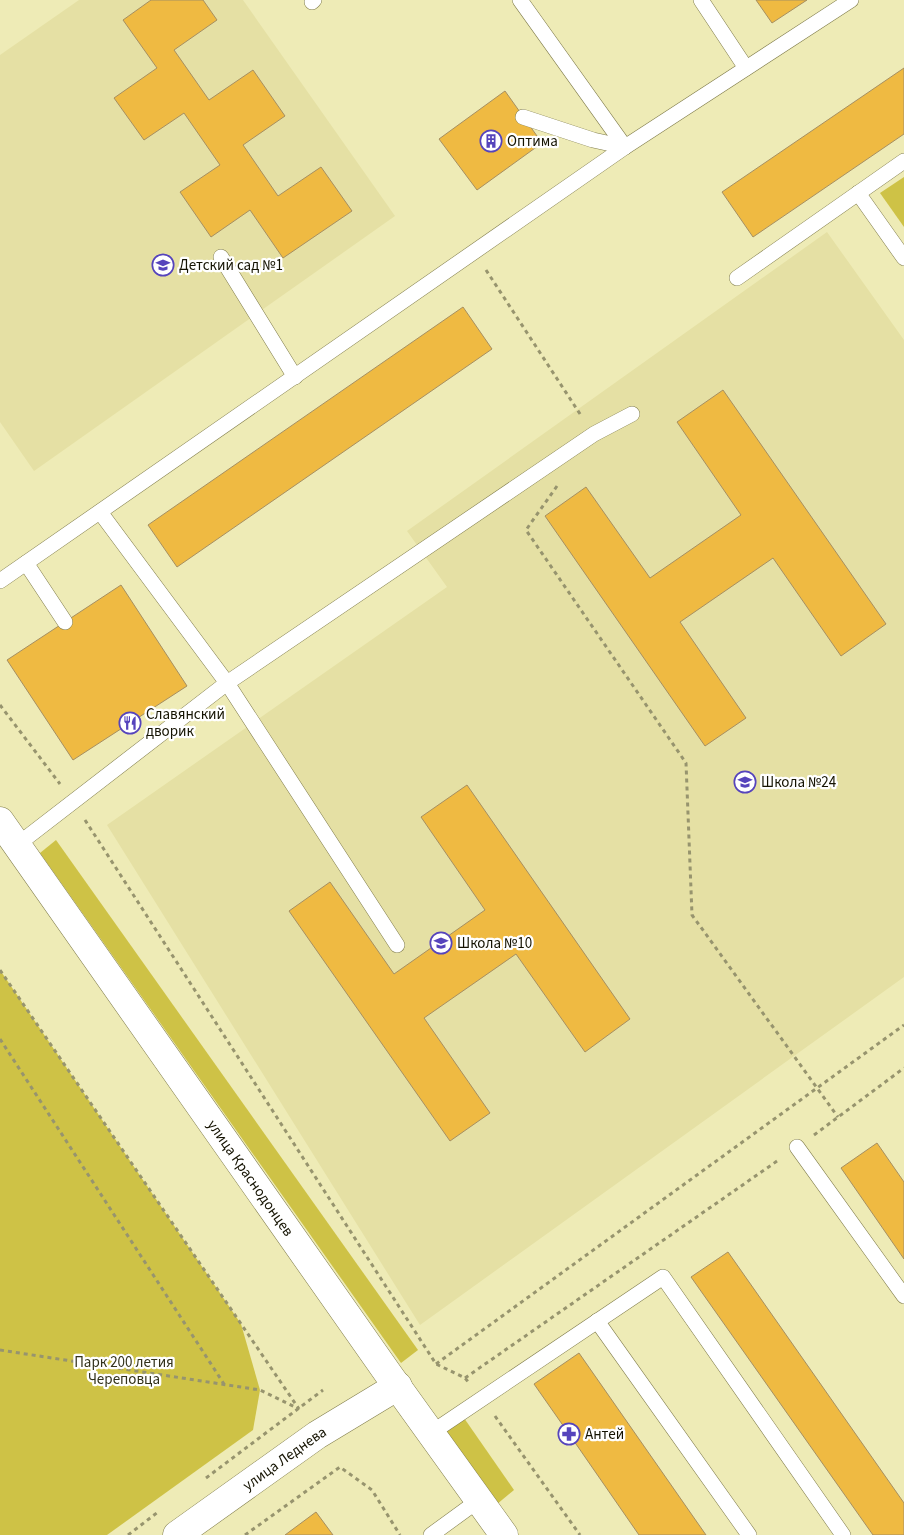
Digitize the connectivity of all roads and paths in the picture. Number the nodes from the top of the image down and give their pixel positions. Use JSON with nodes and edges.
{"nodes":[{"id":1,"x":520,"y":0,"type":"edge"},
{"id":2,"x":701,"y":0,"type":"edge"},
{"id":3,"x":844,"y":2,"type":"edge"},
{"id":4,"x":746,"y":68,"type":"junction"},
{"id":5,"x":523,"y":117,"type":"dead end"},
{"id":6,"x":625,"y":147,"type":"junction"},
{"id":7,"x":904,"y":161,"type":"edge"},
{"id":8,"x":858,"y":193,"type":"junction"},
{"id":9,"x":474,"y":253,"type":"junction"},
{"id":10,"x":221,"y":257,"type":"dead end"},
{"id":11,"x":904,"y":258,"type":"edge"},
{"id":12,"x":737,"y":278,"type":"dead end"},
{"id":13,"x":295,"y":377,"type":"junction"},
{"id":14,"x":632,"y":414,"type":"dead end"},
{"id":15,"x":594,"y":434,"type":"junction"},
{"id":16,"x":560,"y":482,"type":"dead end"},
{"id":17,"x":100,"y":512,"type":"junction"},
{"id":18,"x":26,"y":563,"type":"junction"},
{"id":19,"x":0,"y":581,"type":"edge"},
{"id":20,"x":65,"y":622,"type":"dead end"},
{"id":21,"x":227,"y":683,"type":"junction"},
{"id":22,"x":0,"y":705,"type":"edge"},
{"id":23,"x":73,"y":801,"type":"junction"},
{"id":24,"x":0,"y":821,"type":"edge"},
{"id":25,"x":17,"y":845,"type":"junction"},
{"id":26,"x":397,"y":945,"type":"dead end"},
{"id":27,"x":0,"y":970,"type":"edge"},
{"id":28,"x":904,"y":1025,"type":"edge"},
{"id":29,"x":0,"y":1039,"type":"edge"},
{"id":30,"x":904,"y":1068,"type":"edge"},
{"id":31,"x":817,"y":1088,"type":"junction"},
{"id":32,"x":838,"y":1117,"type":"junction"},
{"id":33,"x":797,"y":1147,"type":"junction"},
{"id":34,"x":904,"y":1296,"type":"edge"},
{"id":35,"x":597,"y":1321,"type":"junction"},
{"id":36,"x":0,"y":1350,"type":"edge"},
{"id":37,"x":436,"y":1364,"type":"junction"},
{"id":38,"x":465,"y":1378,"type":"junction"},
{"id":39,"x":224,"y":1384,"type":"junction"},
{"id":40,"x":398,"y":1386,"type":"junction"},
{"id":41,"x":323,"y":1390,"type":"dead end"},
{"id":42,"x":483,"y":1398,"type":"junction"},
{"id":43,"x":299,"y":1409,"type":"junction"},
{"id":44,"x":303,"y":1415,"type":"dead end"},
{"id":45,"x":431,"y":1433,"type":"junction"},
{"id":46,"x":198,"y":1483,"type":"dead end"},
{"id":47,"x":479,"y":1500,"type":"junction"},
{"id":48,"x":159,"y":1512,"type":"dead end"},
{"id":49,"x":128,"y":1535,"type":"edge"},
{"id":50,"x":177,"y":1535,"type":"edge"},
{"id":51,"x":245,"y":1535,"type":"edge"},
{"id":52,"x":400,"y":1535,"type":"edge"},
{"id":53,"x":431,"y":1535,"type":"edge"},
{"id":54,"x":504,"y":1535,"type":"edge"},
{"id":55,"x":580,"y":1535,"type":"edge"},
{"id":56,"x":749,"y":1535,"type":"edge"},
{"id":57,"x":843,"y":1535,"type":"edge"}],
"edges":[{"from":1,"to":6,"type":"lane"},
{"from":2,"to":4,"type":"lane"},
{"from":3,"to":4,"type":"lane"},
{"from":4,"to":6,"type":"lane"},
{"from":5,"to":6,"type":"lane"},
{"from":6,"to":9,"type":"lane"},
{"from":7,"to":8,"type":"lane"},
{"from":8,"to":11,"type":"lane"},
{"from":8,"to":12,"type":"lane"},
{"from":9,"to":13,"type":"lane"},
{"from":9,"to":15,"type":"path"},
{"from":10,"to":13,"type":"lane"},
{"from":13,"to":17,"type":"lane"},
{"from":14,"to":15,"type":"lane"},
{"from":15,"to":21,"type":"lane"},
{"from":16,"to":31,"type":"path"},
{"from":17,"to":18,"type":"lane"},
{"from":17,"to":21,"type":"lane"},
{"from":18,"to":19,"type":"lane"},
{"from":18,"to":20,"type":"lane"},
{"from":21,"to":23,"type":"lane"},
{"from":21,"to":26,"type":"lane"},
{"from":22,"to":23,"type":"path"},
{"from":23,"to":25,"type":"lane"},
{"from":23,"to":37,"type":"path"},
{"from":24,"to":25,"type":"main road","name":"улица Краснодонцев"},
{"from":25,"to":40,"type":"main road","name":"улица Краснодонцев"},
{"from":27,"to":43,"type":"path"},
{"from":28,"to":31,"type":"path"},
{"from":29,"to":39,"type":"path"},
{"from":30,"to":32,"type":"path"},
{"from":31,"to":32,"type":"path"},
{"from":31,"to":37,"type":"path"},
{"from":32,"to":33,"type":"path"},
{"from":33,"to":34,"type":"lane"},
{"from":33,"to":38,"type":"path"},
{"from":35,"to":42,"type":"lane"},
{"from":35,"to":56,"type":"lane"},
{"from":35,"to":57,"type":"lane"},
{"from":36,"to":39,"type":"path"},
{"from":37,"to":38,"type":"path"},
{"from":38,"to":42,"type":"path"},
{"from":39,"to":43,"type":"path"},
{"from":40,"to":45,"type":"main road","name":"улица Краснодонцев"},
{"from":40,"to":50,"type":"main road","name":"улица Леднева"},
{"from":41,"to":43,"type":"path"},
{"from":42,"to":45,"type":"lane"},
{"from":42,"to":55,"type":"path"},
{"from":43,"to":44,"type":"path"},
{"from":43,"to":46,"type":"path"},
{"from":45,"to":47,"type":"main road","name":"улица Краснодонцев"},
{"from":47,"to":53,"type":"lane"},
{"from":47,"to":54,"type":"main road","name":"улица Краснодонцев"},
{"from":48,"to":49,"type":"path"},
{"from":51,"to":52,"type":"path"}]}
